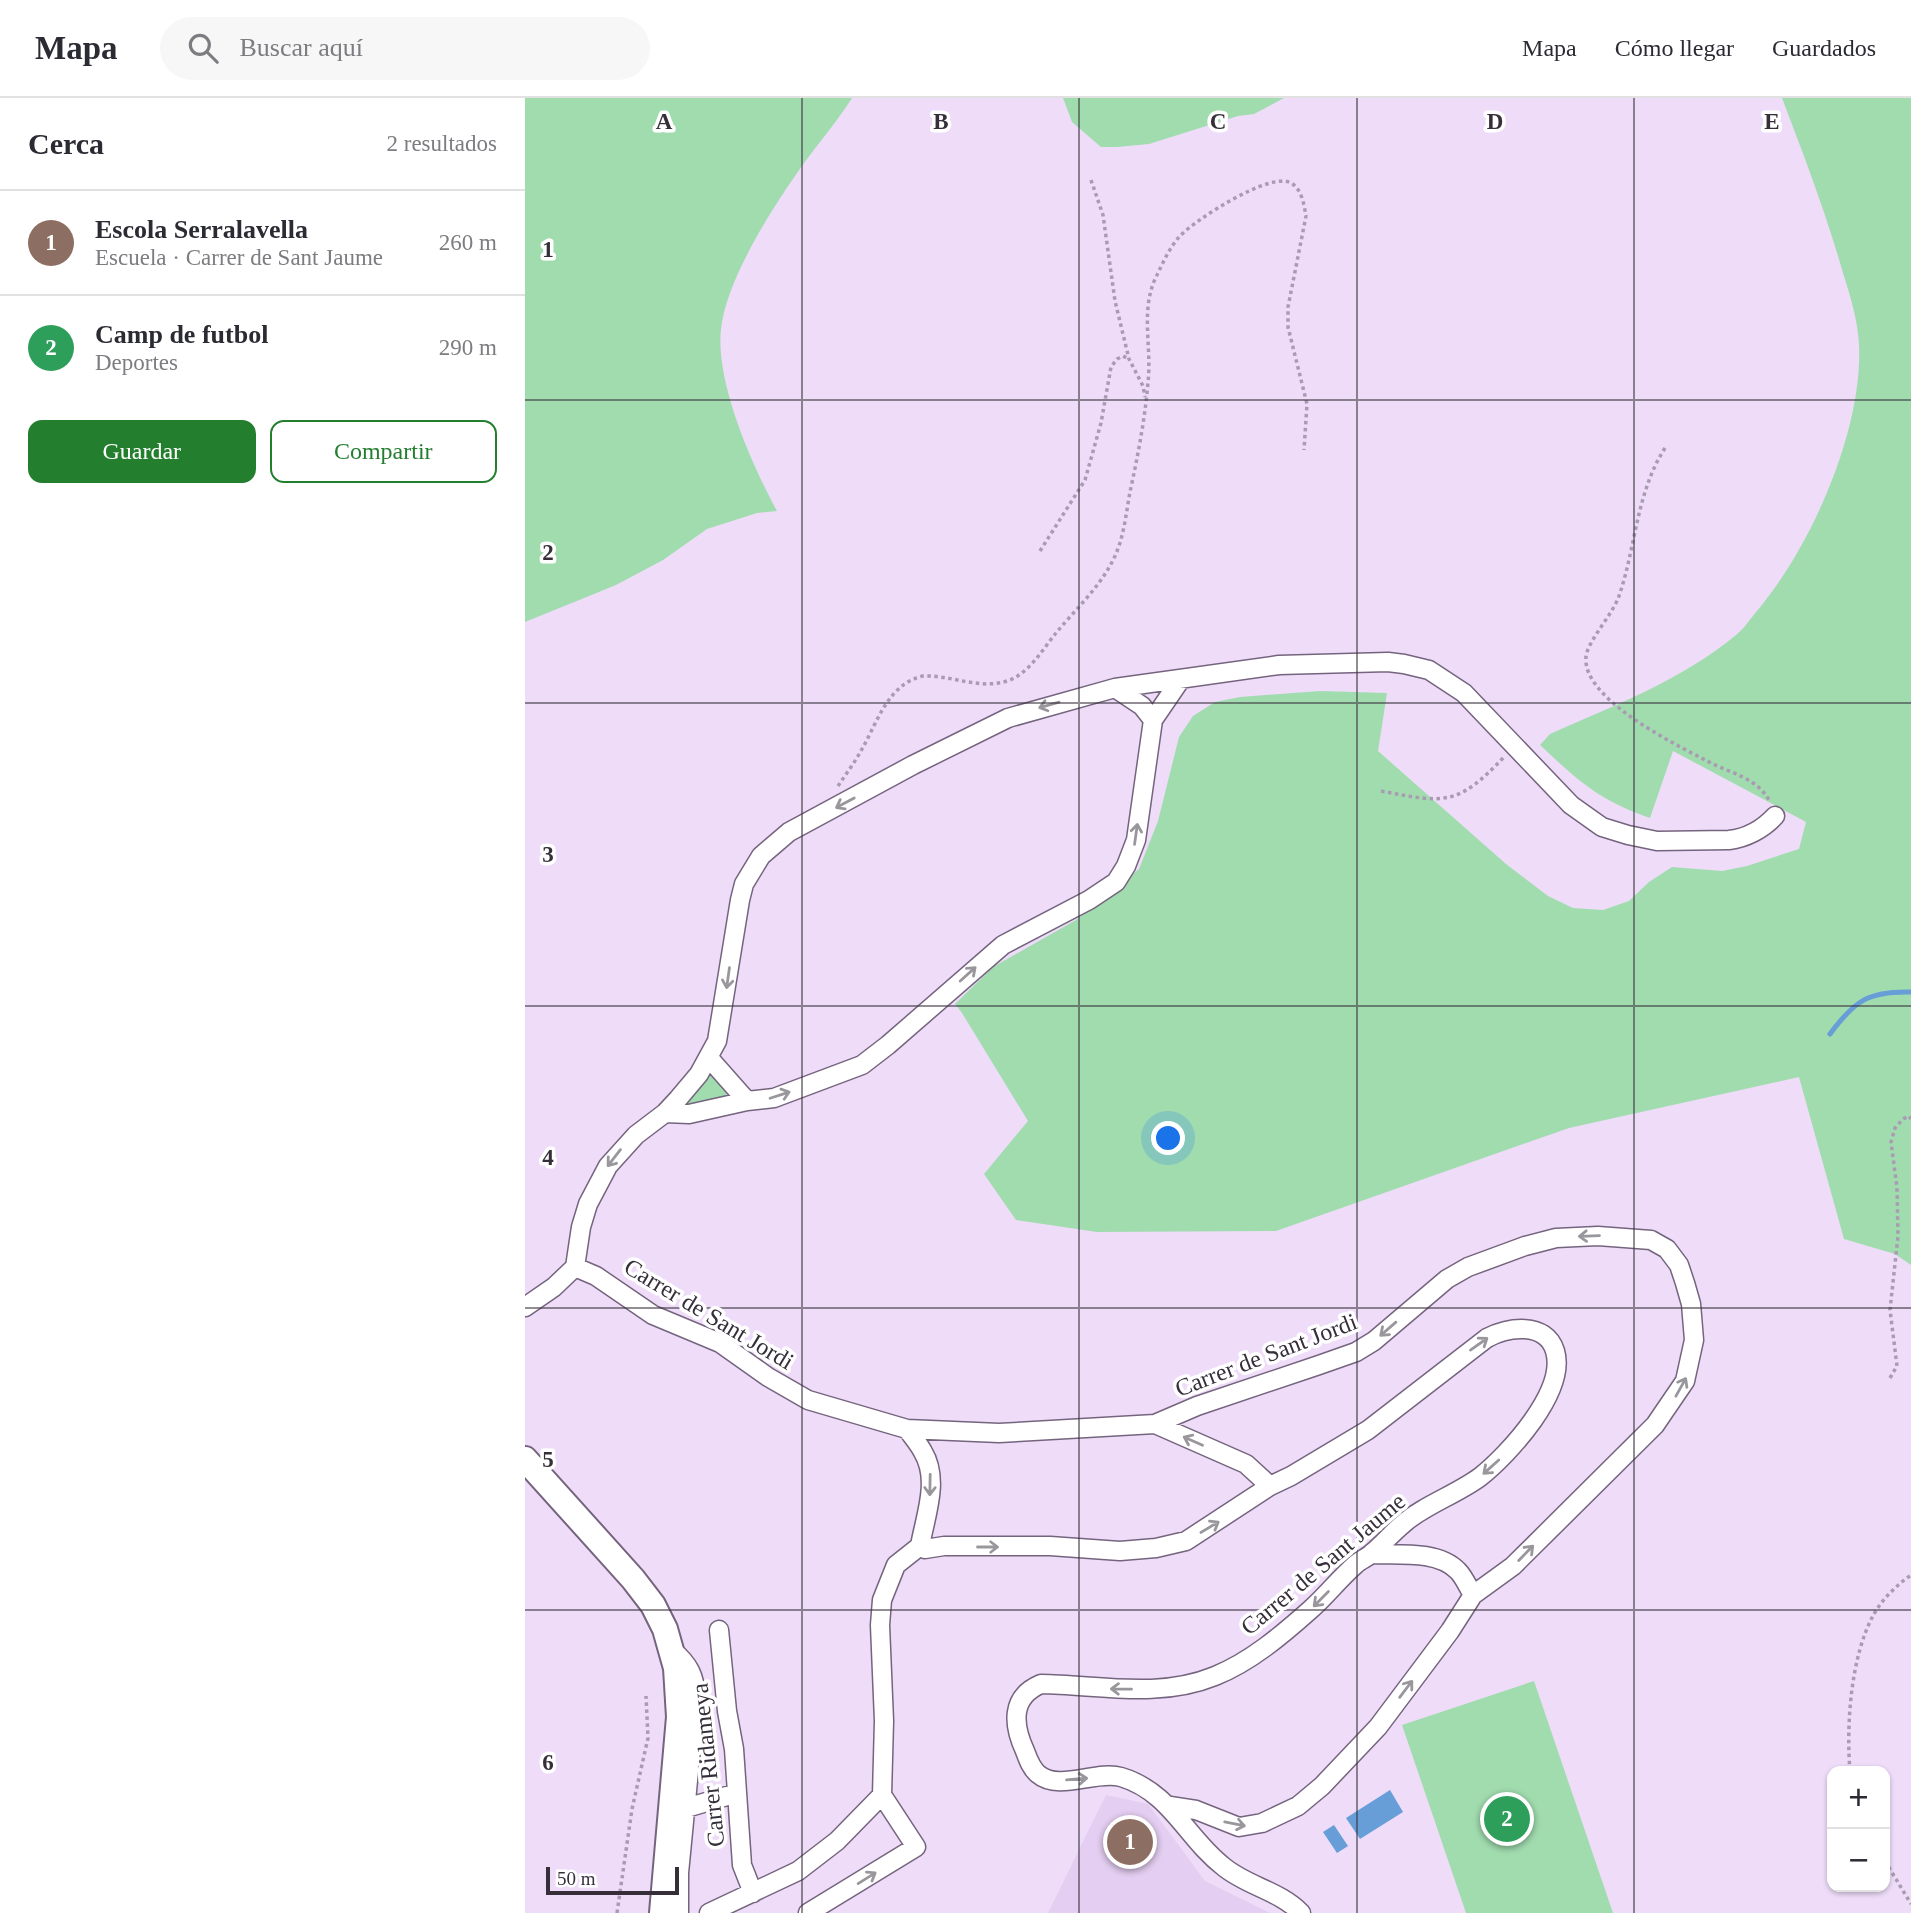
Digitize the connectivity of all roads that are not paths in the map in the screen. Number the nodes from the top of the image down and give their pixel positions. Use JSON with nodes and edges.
{"nodes":[{"id":1,"x":1181,"y":679,"type":"junction"},
{"id":2,"x":1115,"y":688,"type":"junction"},
{"id":3,"x":1153,"y":720,"type":"junction"},
{"id":4,"x":1775,"y":816,"type":"road end"},
{"id":5,"x":709,"y":1058,"type":"junction"},
{"id":6,"x":747,"y":1101,"type":"junction"},
{"id":7,"x":665,"y":1113,"type":"junction"},
{"id":8,"x":575,"y":1267,"type":"junction"},
{"id":9,"x":525,"y":1307,"type":"edge"},
{"id":10,"x":1155,"y":1424,"type":"junction"},
{"id":11,"x":907,"y":1429,"type":"junction"},
{"id":12,"x":525,"y":1459,"type":"edge"},
{"id":13,"x":1270,"y":1486,"type":"junction"},
{"id":14,"x":920,"y":1546,"type":"junction"},
{"id":15,"x":1372,"y":1554,"type":"junction"},
{"id":16,"x":1473,"y":1595,"type":"junction"},
{"id":17,"x":719,"y":1630,"type":"dead end"},
{"id":18,"x":737,"y":1793,"type":"junction"},
{"id":19,"x":882,"y":1794,"type":"junction"},
{"id":20,"x":1170,"y":1806,"type":"junction"},
{"id":21,"x":677,"y":1811,"type":"junction"},
{"id":22,"x":753,"y":1893,"type":"junction"},
{"id":23,"x":661,"y":1913,"type":"edge"},
{"id":24,"x":679,"y":1913,"type":"edge"},
{"id":25,"x":709,"y":1913,"type":"edge"},
{"id":26,"x":808,"y":1913,"type":"edge"},
{"id":27,"x":1301,"y":1913,"type":"edge"}],
"edges":[{"from":1,"to":2,"type":"street"},
{"from":1,"to":3,"type":"street"},
{"from":1,"to":4,"type":"street"},
{"from":2,"to":3,"type":"street"},
{"from":2,"to":5,"type":"street","one_way":true},
{"from":6,"to":3,"type":"street","one_way":true},
{"from":5,"to":6,"type":"street"},
{"from":5,"to":7,"type":"street"},
{"from":6,"to":7,"type":"street"},
{"from":7,"to":8,"type":"street","one_way":true},
{"from":8,"to":9,"type":"street"},
{"from":8,"to":11,"type":"street","name":"Carrer de Sant Jordi"},
{"from":10,"to":11,"type":"street","name":"Carrer de Sant Jordi"},
{"from":13,"to":10,"type":"street","one_way":true},
{"from":16,"to":10,"type":"street","name":"Carrer de Sant Jordi","one_way":true},
{"from":11,"to":14,"type":"street","one_way":true},
{"from":12,"to":21,"type":"street"},
{"from":14,"to":13,"type":"street","name":"Carrer de Sant Jaume","one_way":true},
{"from":13,"to":15,"type":"street","name":"Carrer de Sant Jaume","one_way":true},
{"from":14,"to":19,"type":"street"},
{"from":15,"to":16,"type":"street"},
{"from":15,"to":20,"type":"street","name":"Carrer de Sant Jaume","one_way":true},
{"from":20,"to":16,"type":"street","one_way":true},
{"from":17,"to":18,"type":"street","name":"Carrer Ridameya"},
{"from":18,"to":21,"type":"street"},
{"from":18,"to":22,"type":"street","name":"Carrer Ridameya"},
{"from":19,"to":22,"type":"street"},
{"from":26,"to":19,"type":"street","one_way":true},
{"from":20,"to":27,"type":"street"},
{"from":21,"to":23,"type":"street"},
{"from":21,"to":24,"type":"street"},
{"from":22,"to":25,"type":"street"}]}
